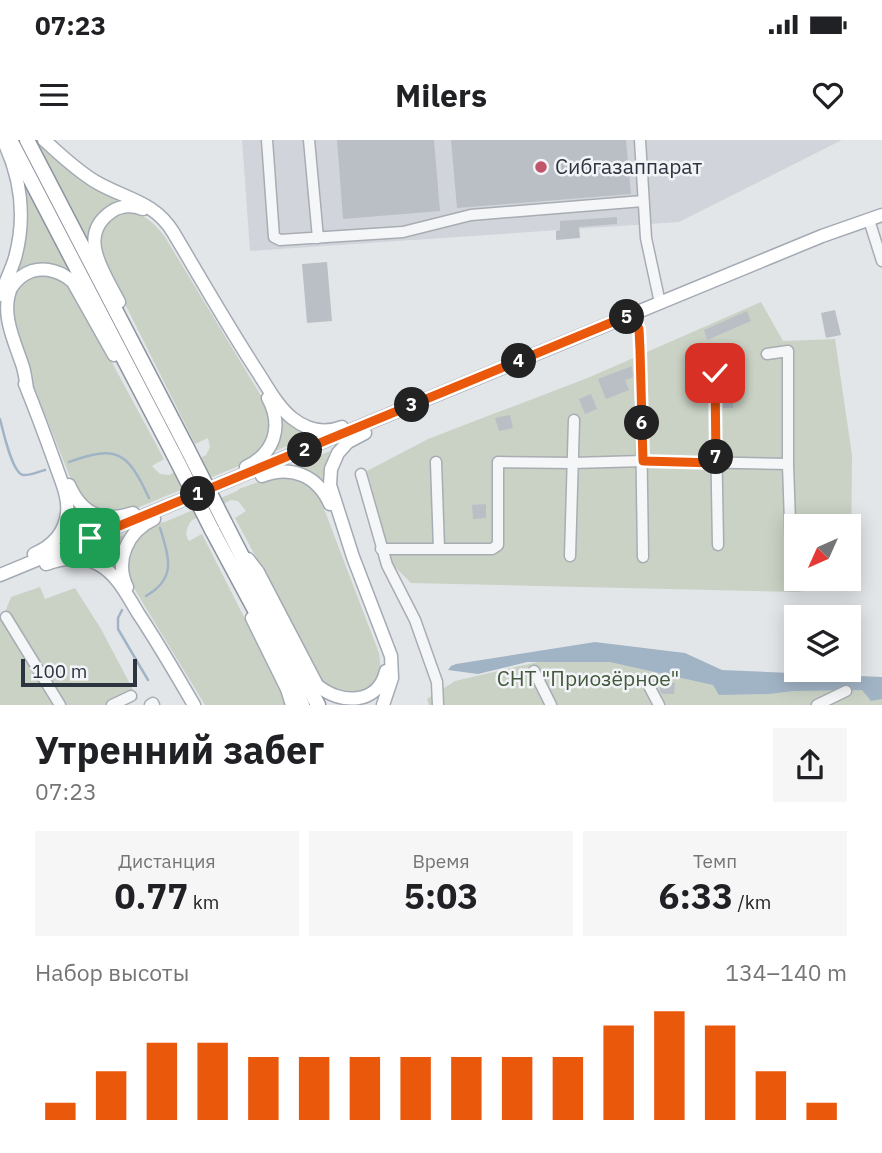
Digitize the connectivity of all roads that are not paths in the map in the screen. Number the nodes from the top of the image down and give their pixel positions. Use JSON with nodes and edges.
{"nodes":[{"id":1,"x":3,"y":140,"type":"edge"},
{"id":2,"x":10,"y":140,"type":"edge"},
{"id":3,"x":27,"y":140,"type":"edge"},
{"id":4,"x":44,"y":140,"type":"edge"},
{"id":5,"x":267,"y":140,"type":"edge"},
{"id":6,"x":309,"y":140,"type":"edge"},
{"id":7,"x":640,"y":140,"type":"edge"},
{"id":8,"x":643,"y":201,"type":"junction"},
{"id":9,"x":882,"y":215,"type":"edge"},
{"id":10,"x":869,"y":220,"type":"junction"},
{"id":11,"x":318,"y":238,"type":"junction"},
{"id":12,"x":882,"y":261,"type":"edge"},
{"id":13,"x":209,"y":294,"type":"junction"},
{"id":14,"x":0,"y":299,"type":"edge"},
{"id":15,"x":660,"y":303,"type":"junction"},
{"id":16,"x":632,"y":314,"type":"junction"},
{"id":17,"x":0,"y":318,"type":"edge"},
{"id":18,"x":564,"y":342,"type":"junction"},
{"id":19,"x":242,"y":348,"type":"junction"},
{"id":20,"x":767,"y":354,"type":"dead end"},
{"id":21,"x":715,"y":373,"type":"dead end"},
{"id":22,"x":27,"y":389,"type":"junction"},
{"id":23,"x":573,"y":420,"type":"dead end"},
{"id":24,"x":170,"y":433,"type":"junction"},
{"id":25,"x":47,"y":442,"type":"junction"},
{"id":26,"x":643,"y":461,"type":"junction"},
{"id":27,"x":436,"y":462,"type":"dead end"},
{"id":28,"x":573,"y":463,"type":"junction"},
{"id":29,"x":716,"y":463,"type":"junction"},
{"id":30,"x":788,"y":464,"type":"junction"},
{"id":31,"x":361,"y":474,"type":"dead end"},
{"id":32,"x":217,"y":486,"type":"junction"},
{"id":33,"x":181,"y":501,"type":"junction"},
{"id":34,"x":790,"y":514,"type":"edge"},
{"id":35,"x":228,"y":544,"type":"junction"},
{"id":36,"x":718,"y":545,"type":"dead end"},
{"id":37,"x":381,"y":549,"type":"junction"},
{"id":38,"x":439,"y":549,"type":"junction"},
{"id":39,"x":570,"y":556,"type":"dead end"},
{"id":40,"x":353,"y":557,"type":"junction"},
{"id":41,"x":643,"y":557,"type":"dead end"},
{"id":42,"x":0,"y":568,"type":"edge"},
{"id":43,"x":0,"y":575,"type":"edge"},
{"id":44,"x":0,"y":582,"type":"edge"},
{"id":45,"x":366,"y":594,"type":"junction"},
{"id":46,"x":6,"y":617,"type":"dead end"},
{"id":47,"x":154,"y":637,"type":"junction"},
{"id":48,"x":534,"y":671,"type":"dead end"},
{"id":49,"x":649,"y":686,"type":"dead end"},
{"id":50,"x":846,"y":691,"type":"dead end"},
{"id":51,"x":131,"y":696,"type":"dead end"},
{"id":52,"x":60,"y":705,"type":"edge"},
{"id":53,"x":112,"y":705,"type":"edge"},
{"id":54,"x":196,"y":705,"type":"edge"},
{"id":55,"x":292,"y":705,"type":"edge"},
{"id":56,"x":302,"y":705,"type":"edge"},
{"id":57,"x":318,"y":705,"type":"edge"},
{"id":58,"x":383,"y":705,"type":"edge"},
{"id":59,"x":438,"y":705,"type":"edge"},
{"id":60,"x":551,"y":705,"type":"edge"},
{"id":61,"x":659,"y":705,"type":"edge"},
{"id":62,"x":817,"y":705,"type":"edge"}],
"edges":[{"from":1,"to":14,"type":"main road"},
{"from":2,"to":24,"type":"highway"},
{"from":3,"to":24,"type":"highway"},
{"from":4,"to":13,"type":"main road"},
{"from":5,"to":11,"type":"street"},
{"from":6,"to":11,"type":"street"},
{"from":7,"to":8,"type":"street"},
{"from":8,"to":11,"type":"street"},
{"from":8,"to":15,"type":"street"},
{"from":9,"to":10,"type":"main road"},
{"from":10,"to":12,"type":"street"},
{"from":10,"to":15,"type":"main road"},
{"from":13,"to":19,"type":"main road"},
{"from":13,"to":24,"type":"main road"},
{"from":15,"to":16,"type":"main road"},
{"from":16,"to":18,"type":"main road"},
{"from":16,"to":26,"type":"street"},
{"from":17,"to":22,"type":"main road"},
{"from":18,"to":19,"type":"main road"},
{"from":18,"to":32,"type":"main road"},
{"from":18,"to":40,"type":"main road"},
{"from":19,"to":32,"type":"main road"},
{"from":20,"to":30,"type":"street"},
{"from":21,"to":29,"type":"street"},
{"from":22,"to":24,"type":"main road"},
{"from":22,"to":25,"type":"main road"},
{"from":23,"to":28,"type":"street"},
{"from":24,"to":35,"type":"highway","bridge":true},
{"from":25,"to":33,"type":"main road"},
{"from":25,"to":42,"type":"main road"},
{"from":26,"to":28,"type":"street"},
{"from":26,"to":29,"type":"street"},
{"from":26,"to":41,"type":"street"},
{"from":27,"to":38,"type":"street"},
{"from":28,"to":38,"type":"street"},
{"from":28,"to":39,"type":"street"},
{"from":29,"to":30,"type":"street"},
{"from":29,"to":36,"type":"street"},
{"from":30,"to":34,"type":"street"},
{"from":31,"to":37,"type":"street"},
{"from":32,"to":33,"type":"main road"},
{"from":32,"to":40,"type":"main road"},
{"from":33,"to":43,"type":"main road"},
{"from":33,"to":47,"type":"main road"},
{"from":35,"to":45,"type":"main road"},
{"from":35,"to":55,"type":"main road"},
{"from":35,"to":56,"type":"highway"},
{"from":35,"to":57,"type":"highway"},
{"from":37,"to":38,"type":"street"},
{"from":37,"to":59,"type":"street"},
{"from":40,"to":45,"type":"main road"},
{"from":44,"to":47,"type":"main road"},
{"from":45,"to":58,"type":"main road"},
{"from":46,"to":52,"type":"street"},
{"from":47,"to":54,"type":"main road"},
{"from":48,"to":60,"type":"street"},
{"from":49,"to":61,"type":"street"},
{"from":50,"to":62,"type":"street"},
{"from":51,"to":53,"type":"street"}]}
